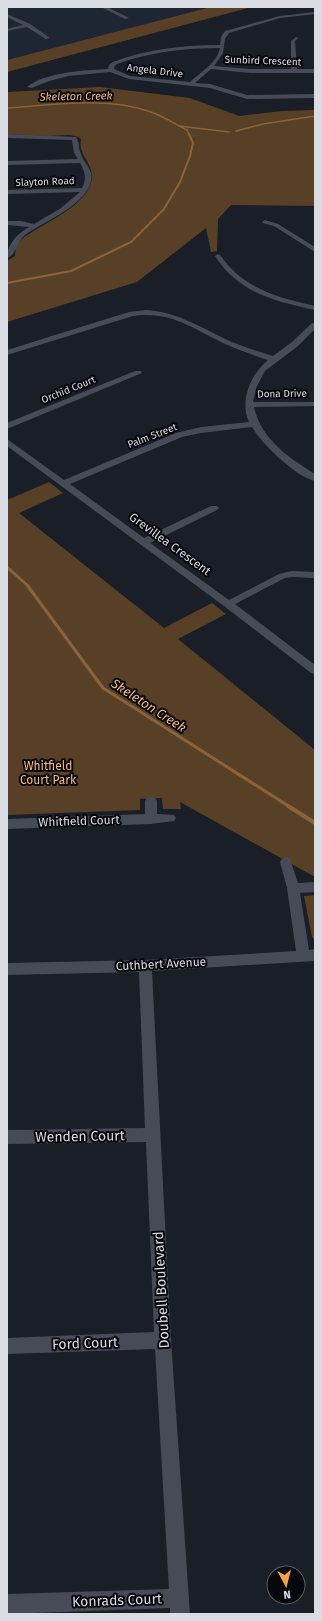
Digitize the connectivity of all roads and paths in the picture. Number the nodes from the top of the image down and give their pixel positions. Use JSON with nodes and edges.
{"nodes":[{"id":1,"x":102,"y":7,"type":"edge"},
{"id":2,"x":315,"y":13,"type":"edge"},
{"id":3,"x":7,"y":15,"type":"edge"},
{"id":4,"x":127,"y":18,"type":"dead end"},
{"id":5,"x":28,"y":25,"type":"junction"},
{"id":6,"x":7,"y":30,"type":"edge"},
{"id":7,"x":48,"y":38,"type":"dead end"},
{"id":8,"x":296,"y":38,"type":"dead end"},
{"id":9,"x":222,"y":46,"type":"junction"},
{"id":10,"x":210,"y":67,"type":"junction"},
{"id":11,"x":111,"y":70,"type":"junction"},
{"id":12,"x":294,"y":71,"type":"junction"},
{"id":13,"x":315,"y":71,"type":"edge"},
{"id":14,"x":191,"y":84,"type":"junction"},
{"id":15,"x":30,"y":87,"type":"dead end"},
{"id":16,"x":315,"y":96,"type":"edge"},
{"id":17,"x":7,"y":136,"type":"edge"},
{"id":18,"x":82,"y":161,"type":"junction"},
{"id":19,"x":7,"y":163,"type":"edge"},
{"id":20,"x":83,"y":190,"type":"junction"},
{"id":21,"x":7,"y":192,"type":"edge"},
{"id":22,"x":265,"y":222,"type":"dead end"},
{"id":23,"x":7,"y":223,"type":"edge"},
{"id":24,"x":34,"y":226,"type":"junction"},
{"id":25,"x":315,"y":250,"type":"edge"},
{"id":26,"x":7,"y":256,"type":"edge"},
{"id":27,"x":218,"y":256,"type":"dead end"},
{"id":28,"x":315,"y":308,"type":"edge"},
{"id":29,"x":315,"y":325,"type":"edge"},
{"id":30,"x":7,"y":353,"type":"edge"},
{"id":31,"x":272,"y":359,"type":"junction"},
{"id":32,"x":138,"y":373,"type":"dead end"},
{"id":33,"x":315,"y":404,"type":"edge"},
{"id":34,"x":249,"y":405,"type":"junction"},
{"id":35,"x":253,"y":424,"type":"junction"},
{"id":36,"x":7,"y":426,"type":"edge"},
{"id":37,"x":7,"y":442,"type":"edge"},
{"id":38,"x":315,"y":478,"type":"edge"},
{"id":39,"x":64,"y":483,"type":"junction"},
{"id":40,"x":214,"y":508,"type":"dead end"},
{"id":41,"x":144,"y":542,"type":"junction"},
{"id":42,"x":315,"y":575,"type":"edge"},
{"id":43,"x":228,"y":604,"type":"junction"},
{"id":44,"x":315,"y":670,"type":"edge"},
{"id":45,"x":151,"y":801,"type":"dead end"},
{"id":46,"x":170,"y":818,"type":"dead end"},
{"id":47,"x":151,"y":819,"type":"junction"},
{"id":48,"x":7,"y":824,"type":"edge"},
{"id":49,"x":286,"y":862,"type":"dead end"},
{"id":50,"x":315,"y":887,"type":"edge"},
{"id":51,"x":293,"y":888,"type":"junction"},
{"id":52,"x":312,"y":956,"type":"edge"},
{"id":53,"x":145,"y":966,"type":"junction"},
{"id":54,"x":7,"y":968,"type":"edge"},
{"id":55,"x":152,"y":1135,"type":"junction"},
{"id":56,"x":7,"y":1137,"type":"edge"},
{"id":57,"x":163,"y":1340,"type":"junction"},
{"id":58,"x":7,"y":1346,"type":"edge"},
{"id":59,"x":7,"y":1604,"type":"edge"},
{"id":60,"x":180,"y":1606,"type":"edge"}],
"edges":[{"from":1,"to":4,"type":"street"},
{"from":2,"to":9,"type":"street"},
{"from":3,"to":5,"type":"street"},
{"from":5,"to":6,"type":"street"},
{"from":5,"to":7,"type":"street"},
{"from":8,"to":12,"type":"street"},
{"from":9,"to":10,"type":"street"},
{"from":9,"to":11,"type":"street","name":"Angela Drive"},
{"from":10,"to":12,"type":"street","name":"Sunbird Crescent"},
{"from":10,"to":14,"type":"street"},
{"from":11,"to":14,"type":"street","name":"Angela Drive"},
{"from":11,"to":15,"type":"street"},
{"from":12,"to":13,"type":"street","name":"Sunbird Crescent"},
{"from":14,"to":16,"type":"street","name":"Angela Drive"},
{"from":17,"to":18,"type":"street"},
{"from":18,"to":19,"type":"street"},
{"from":18,"to":20,"type":"street"},
{"from":20,"to":21,"type":"street","name":"Slayton Road"},
{"from":20,"to":24,"type":"street"},
{"from":22,"to":25,"type":"street"},
{"from":23,"to":24,"type":"street"},
{"from":24,"to":26,"type":"street"},
{"from":27,"to":28,"type":"street"},
{"from":29,"to":31,"type":"street"},
{"from":30,"to":31,"type":"street"},
{"from":31,"to":34,"type":"street"},
{"from":32,"to":36,"type":"street","name":"Orchid Court"},
{"from":33,"to":34,"type":"street","name":"Dona Drive"},
{"from":34,"to":35,"type":"street"},
{"from":35,"to":38,"type":"street"},
{"from":35,"to":39,"type":"street","name":"Palm Street"},
{"from":37,"to":39,"type":"street","name":"Grevillea Crescent"},
{"from":39,"to":41,"type":"street","name":"Grevillea Crescent"},
{"from":40,"to":41,"type":"street"},
{"from":41,"to":43,"type":"street","name":"Grevillea Crescent"},
{"from":42,"to":43,"type":"street"},
{"from":43,"to":44,"type":"street","name":"Grevillea Crescent"},
{"from":45,"to":47,"type":"street"},
{"from":46,"to":47,"type":"street","name":"Whitfield Court"},
{"from":47,"to":48,"type":"street","name":"Whitfield Court"},
{"from":49,"to":51,"type":"street"},
{"from":50,"to":51,"type":"street"},
{"from":51,"to":52,"type":"street"},
{"from":52,"to":53,"type":"street","name":"Cuthbert Avenue"},
{"from":53,"to":54,"type":"street","name":"Cuthbert Avenue"},
{"from":53,"to":55,"type":"street","name":"Doubell Boulevard"},
{"from":55,"to":56,"type":"street","name":"Wenden Court"},
{"from":55,"to":57,"type":"street","name":"Doubell Boulevard"},
{"from":57,"to":58,"type":"street","name":"Ford Court"},
{"from":57,"to":60,"type":"street","name":"Doubell Boulevard"},
{"from":59,"to":60,"type":"street","name":"Konrads Court"}]}
